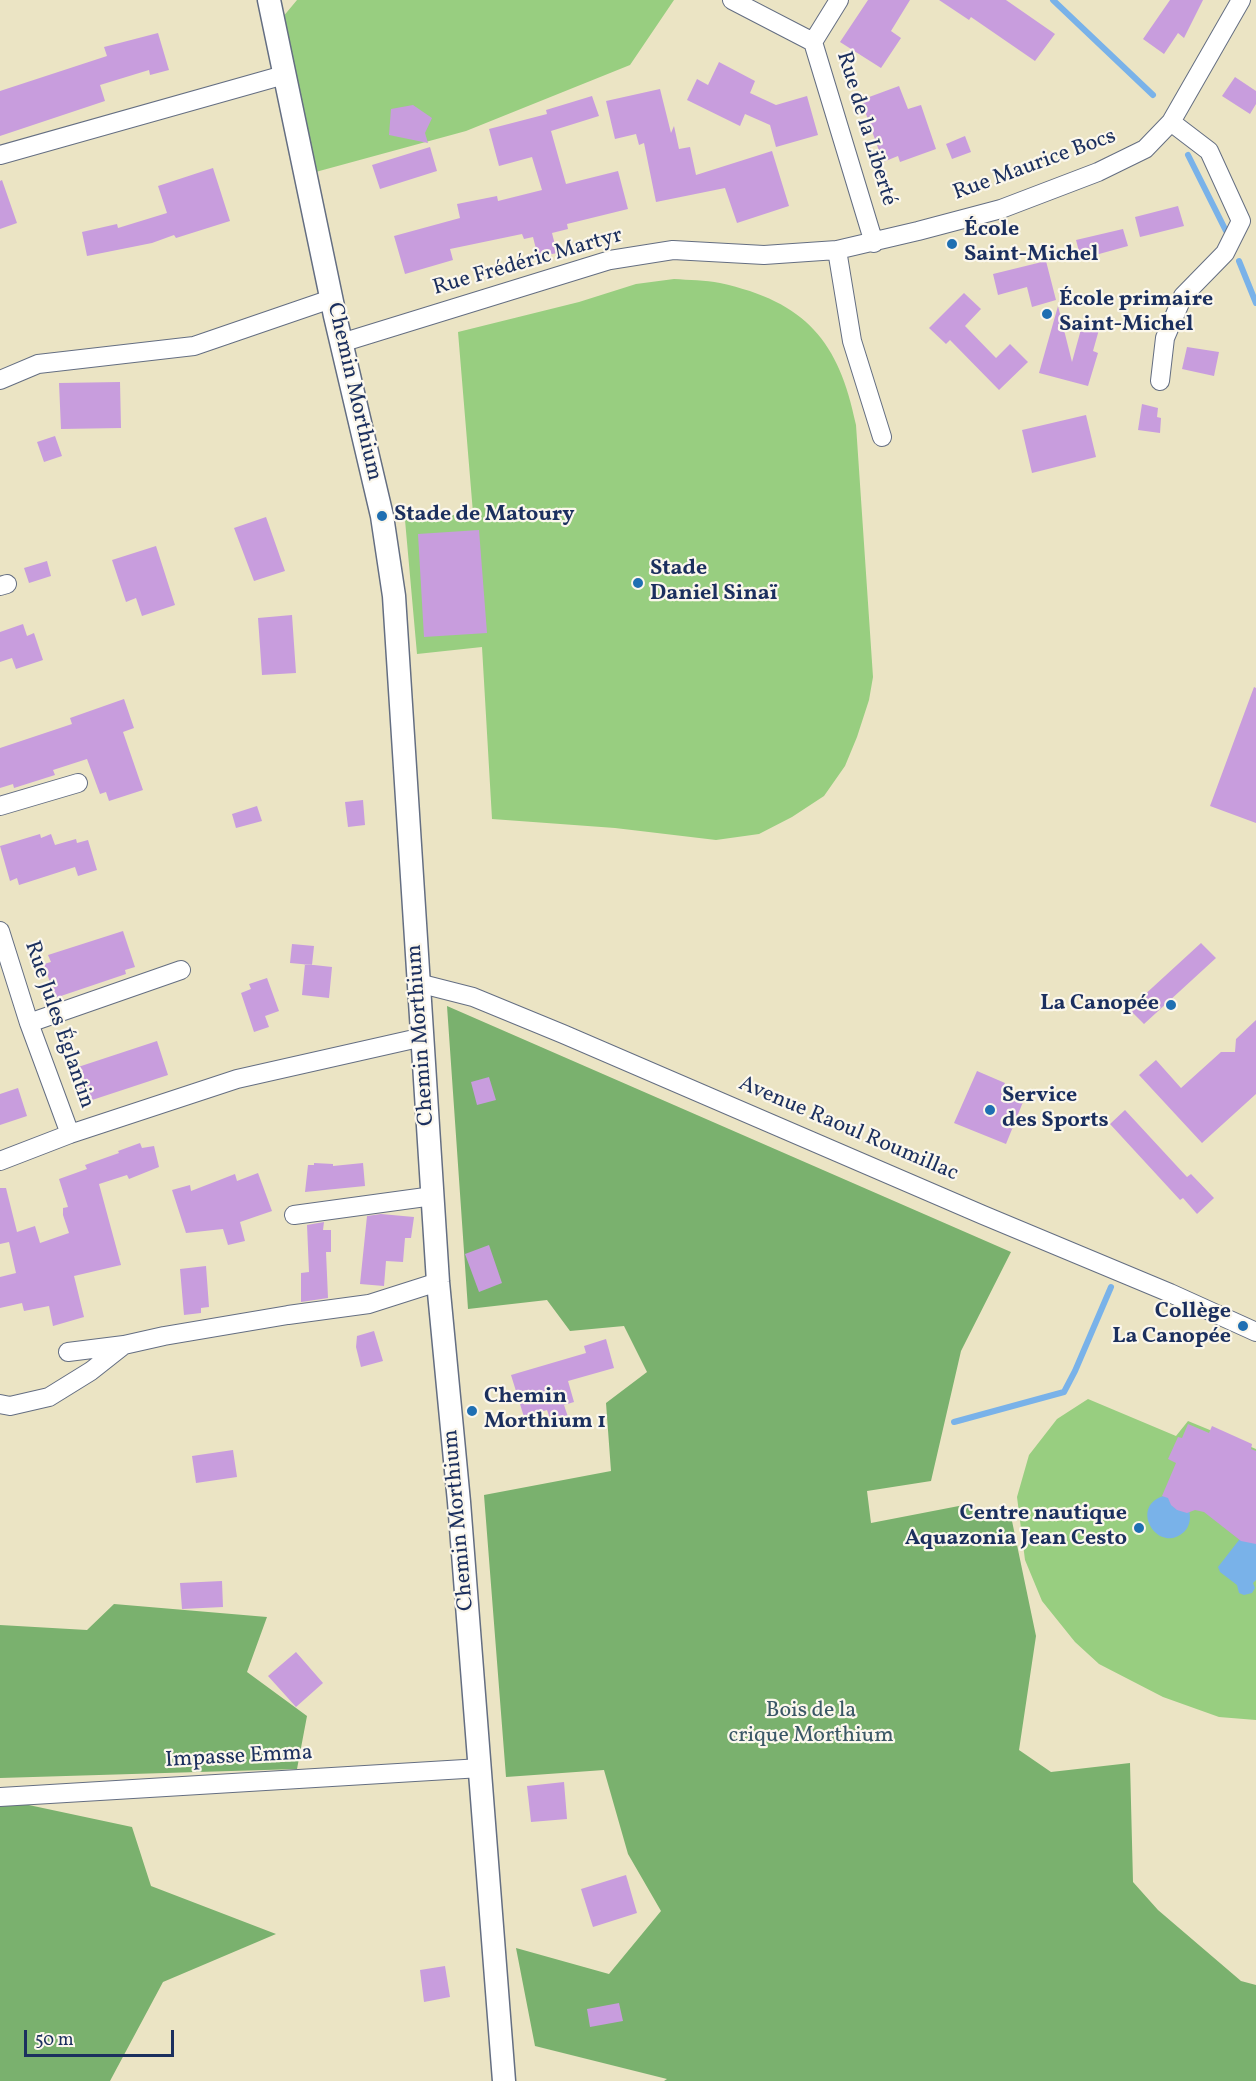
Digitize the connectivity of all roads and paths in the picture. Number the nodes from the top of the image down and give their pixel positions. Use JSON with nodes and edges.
{"nodes":[{"id":1,"x":269,"y":0,"type":"edge"},
{"id":2,"x":732,"y":0,"type":"edge"},
{"id":3,"x":839,"y":0,"type":"edge"},
{"id":4,"x":1240,"y":0,"type":"edge"},
{"id":5,"x":813,"y":42,"type":"junction"},
{"id":6,"x":284,"y":75,"type":"junction"},
{"id":7,"x":1171,"y":122,"type":"junction"},
{"id":8,"x":0,"y":155,"type":"edge"},
{"id":9,"x":874,"y":243,"type":"junction"},
{"id":10,"x":837,"y":250,"type":"junction"},
{"id":11,"x":331,"y":299,"type":"junction"},
{"id":12,"x":341,"y":343,"type":"junction"},
{"id":13,"x":0,"y":380,"type":"edge"},
{"id":14,"x":1160,"y":381,"type":"dead end"},
{"id":15,"x":882,"y":437,"type":"dead end"},
{"id":16,"x":78,"y":783,"type":"dead end"},
{"id":17,"x":0,"y":806,"type":"edge"},
{"id":18,"x":0,"y":932,"type":"edge"},
{"id":19,"x":181,"y":970,"type":"dead end"},
{"id":20,"x":418,"y":983,"type":"junction"},
{"id":21,"x":29,"y":1023,"type":"junction"},
{"id":22,"x":423,"y":1037,"type":"junction"},
{"id":23,"x":70,"y":1134,"type":"junction"},
{"id":24,"x":0,"y":1161,"type":"edge"},
{"id":25,"x":433,"y":1196,"type":"junction"},
{"id":26,"x":294,"y":1215,"type":"dead end"},
{"id":27,"x":438,"y":1282,"type":"junction"},
{"id":28,"x":1256,"y":1332,"type":"edge"},
{"id":29,"x":124,"y":1345,"type":"junction"},
{"id":30,"x":68,"y":1352,"type":"dead end"},
{"id":31,"x":0,"y":1404,"type":"edge"},
{"id":32,"x":481,"y":1768,"type":"junction"},
{"id":33,"x":0,"y":1797,"type":"edge"},
{"id":34,"x":504,"y":2081,"type":"edge"}],
"edges":[{"from":1,"to":6,"type":"street","name":"Chemin Morthium"},
{"from":2,"to":5,"type":"street"},
{"from":3,"to":5,"type":"street","name":"Rue de la Liberté"},
{"from":4,"to":7,"type":"street","name":"Rue Maurice Bocs"},
{"from":5,"to":9,"type":"street","name":"Rue de la Liberté"},
{"from":6,"to":8,"type":"street"},
{"from":6,"to":11,"type":"street","name":"Chemin Morthium"},
{"from":7,"to":9,"type":"street","name":"Rue Maurice Bocs"},
{"from":7,"to":14,"type":"street"},
{"from":9,"to":10,"type":"street","name":"Rue Frédéric Martyr"},
{"from":10,"to":12,"type":"street","name":"Rue Frédéric Martyr"},
{"from":10,"to":15,"type":"street"},
{"from":11,"to":12,"type":"street","name":"Chemin Morthium"},
{"from":11,"to":13,"type":"street"},
{"from":12,"to":20,"type":"street","name":"Chemin Morthium"},
{"from":16,"to":17,"type":"street"},
{"from":18,"to":21,"type":"street","name":"Rue Jules Églantin"},
{"from":19,"to":21,"type":"street"},
{"from":20,"to":22,"type":"street","name":"Chemin Morthium"},
{"from":20,"to":28,"type":"street","name":"Avenue Raoul Roumillac"},
{"from":21,"to":23,"type":"street","name":"Rue Jules Églantin"},
{"from":22,"to":23,"type":"street"},
{"from":22,"to":25,"type":"street","name":"Chemin Morthium"},
{"from":23,"to":24,"type":"street"},
{"from":25,"to":26,"type":"street"},
{"from":25,"to":27,"type":"street","name":"Chemin Morthium"},
{"from":27,"to":29,"type":"street"},
{"from":27,"to":32,"type":"street","name":"Chemin Morthium"},
{"from":29,"to":30,"type":"street"},
{"from":29,"to":31,"type":"street"},
{"from":32,"to":33,"type":"street","name":"Impasse Emma"},
{"from":32,"to":34,"type":"street","name":"Chemin Morthium"}]}
